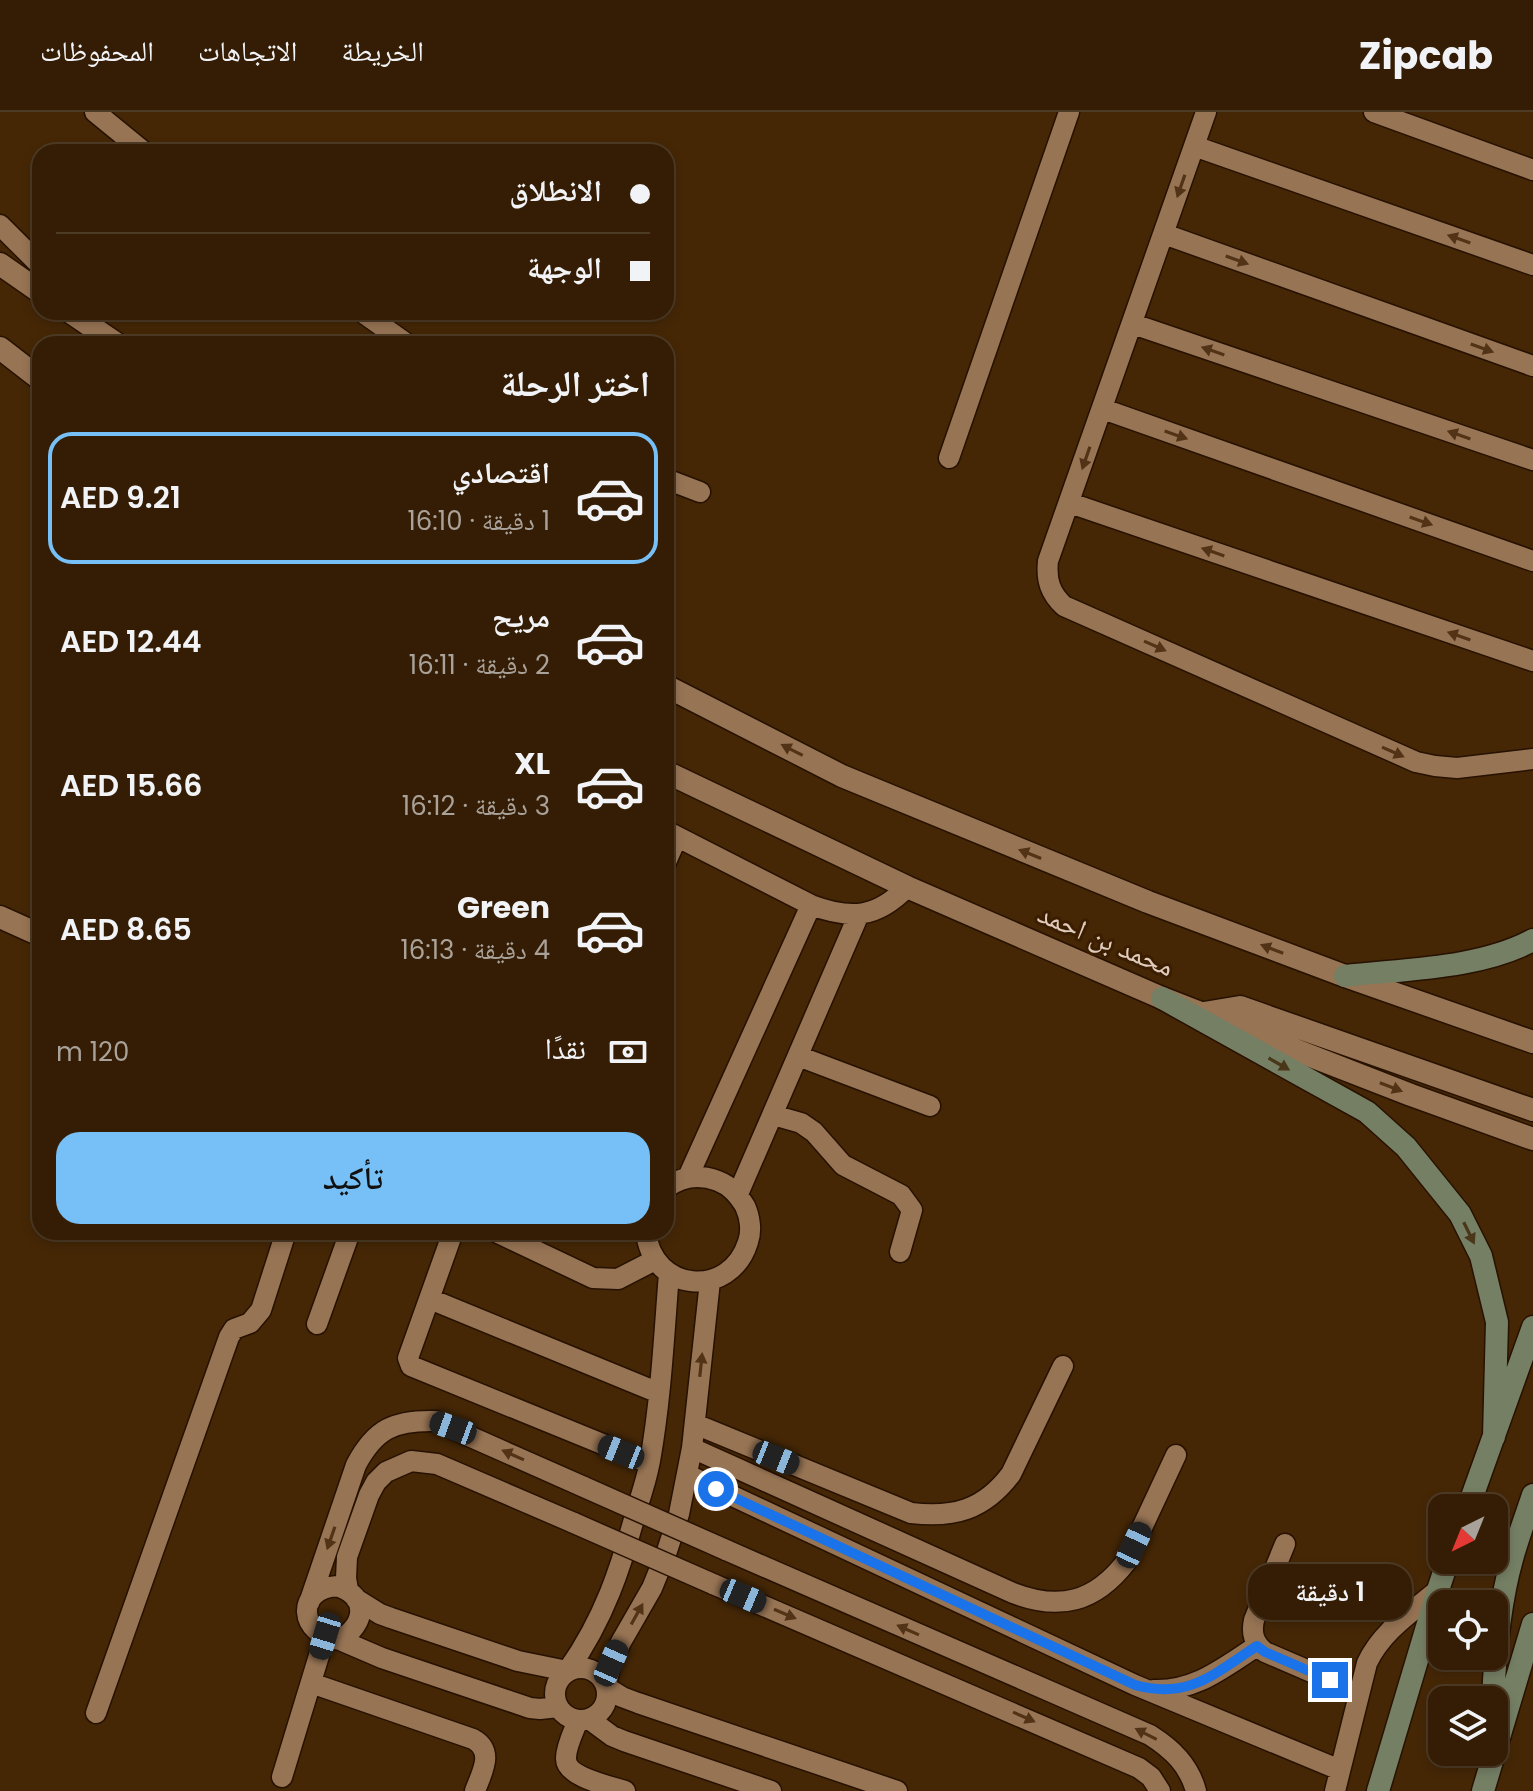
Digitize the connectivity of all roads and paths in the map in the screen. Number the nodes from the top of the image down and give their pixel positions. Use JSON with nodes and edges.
{"nodes":[{"id":1,"x":95,"y":112,"type":"edge"},
{"id":2,"x":1069,"y":112,"type":"edge"},
{"id":3,"x":1206,"y":112,"type":"edge"},
{"id":4,"x":1374,"y":112,"type":"edge"},
{"id":5,"x":134,"y":144,"type":"edge"},
{"id":6,"x":1194,"y":146,"type":"junction"},
{"id":7,"x":1533,"y":170,"type":"edge"},
{"id":8,"x":0,"y":225,"type":"edge"},
{"id":9,"x":1164,"y":234,"type":"junction"},
{"id":10,"x":32,"y":257,"type":"edge"},
{"id":11,"x":0,"y":264,"type":"edge"},
{"id":12,"x":1533,"y":265,"type":"edge"},
{"id":13,"x":32,"y":286,"type":"edge"},
{"id":14,"x":82,"y":320,"type":"edge"},
{"id":15,"x":92,"y":320,"type":"edge"},
{"id":16,"x":373,"y":320,"type":"edge"},
{"id":17,"x":1133,"y":324,"type":"junction"},
{"id":18,"x":106,"y":336,"type":"edge"},
{"id":19,"x":108,"y":336,"type":"edge"},
{"id":20,"x":396,"y":336,"type":"edge"},
{"id":21,"x":0,"y":348,"type":"edge"},
{"id":22,"x":1533,"y":366,"type":"edge"},
{"id":23,"x":32,"y":373,"type":"edge"},
{"id":24,"x":1103,"y":409,"type":"junction"},
{"id":25,"x":949,"y":458,"type":"dead end"},
{"id":26,"x":1533,"y":460,"type":"edge"},
{"id":27,"x":674,"y":482,"type":"edge"},
{"id":28,"x":700,"y":492,"type":"dead end"},
{"id":29,"x":1070,"y":503,"type":"junction"},
{"id":30,"x":1533,"y":561,"type":"edge"},
{"id":31,"x":1533,"y":661,"type":"edge"},
{"id":32,"x":674,"y":690,"type":"edge"},
{"id":33,"x":1533,"y":759,"type":"edge"},
{"id":34,"x":674,"y":776,"type":"edge"},
{"id":35,"x":674,"y":835,"type":"edge"},
{"id":36,"x":907,"y":887,"type":"junction"},
{"id":37,"x":811,"y":905,"type":"junction"},
{"id":38,"x":859,"y":914,"type":"junction"},
{"id":39,"x":2,"y":924,"type":"edge"},
{"id":40,"x":32,"y":933,"type":"edge"},
{"id":41,"x":1533,"y":940,"type":"edge"},
{"id":42,"x":1345,"y":976,"type":"junction"},
{"id":43,"x":1162,"y":998,"type":"junction"},
{"id":44,"x":1202,"y":1013,"type":"junction"},
{"id":45,"x":1533,"y":1042,"type":"edge"},
{"id":46,"x":798,"y":1056,"type":"junction"},
{"id":47,"x":930,"y":1106,"type":"dead end"},
{"id":48,"x":1533,"y":1110,"type":"edge"},
{"id":49,"x":773,"y":1115,"type":"junction"},
{"id":50,"x":1533,"y":1139,"type":"edge"},
{"id":51,"x":688,"y":1177,"type":"junction"},
{"id":52,"x":674,"y":1183,"type":"edge"},
{"id":53,"x":738,"y":1194,"type":"junction"},
{"id":54,"x":283,"y":1240,"type":"edge"},
{"id":55,"x":347,"y":1240,"type":"edge"},
{"id":56,"x":450,"y":1240,"type":"edge"},
{"id":57,"x":513,"y":1240,"type":"edge"},
{"id":58,"x":647,"y":1240,"type":"edge"},
{"id":59,"x":900,"y":1252,"type":"dead end"},
{"id":60,"x":662,"y":1266,"type":"junction"},
{"id":61,"x":710,"y":1281,"type":"junction"},
{"id":62,"x":430,"y":1299,"type":"junction"},
{"id":63,"x":317,"y":1324,"type":"dead end"},
{"id":64,"x":1533,"y":1327,"type":"edge"},
{"id":65,"x":1063,"y":1366,"type":"dead end"},
{"id":66,"x":659,"y":1393,"type":"junction"},
{"id":67,"x":695,"y":1424,"type":"junction"},
{"id":68,"x":1494,"y":1437,"type":"junction"},
{"id":69,"x":692,"y":1448,"type":"junction"},
{"id":70,"x":1176,"y":1455,"type":"dead end"},
{"id":71,"x":649,"y":1463,"type":"junction"},
{"id":72,"x":688,"y":1475,"type":"junction"},
{"id":73,"x":1473,"y":1494,"type":"edge"},
{"id":74,"x":1533,"y":1495,"type":"edge"},
{"id":75,"x":1285,"y":1544,"type":"dead end"},
{"id":76,"x":1443,"y":1574,"type":"edge"},
{"id":77,"x":1438,"y":1590,"type":"edge"},
{"id":78,"x":352,"y":1594,"type":"junction"},
{"id":79,"x":1428,"y":1598,"type":"edge"},
{"id":80,"x":309,"y":1603,"type":"junction"},
{"id":81,"x":1428,"y":1624,"type":"edge"},
{"id":82,"x":1533,"y":1624,"type":"edge"},
{"id":83,"x":333,"y":1638,"type":"junction"},
{"id":84,"x":1257,"y":1646,"type":"junction"},
{"id":85,"x":568,"y":1671,"type":"junction"},
{"id":86,"x":1330,"y":1680,"type":"dead end"},
{"id":87,"x":311,"y":1683,"type":"junction"},
{"id":88,"x":1135,"y":1685,"type":"junction"},
{"id":89,"x":606,"y":1686,"type":"junction"},
{"id":90,"x":1494,"y":1686,"type":"edge"},
{"id":91,"x":1508,"y":1706,"type":"edge"},
{"id":92,"x":558,"y":1707,"type":"junction"},
{"id":93,"x":96,"y":1713,"type":"dead end"},
{"id":94,"x":583,"y":1719,"type":"junction"},
{"id":95,"x":1490,"y":1766,"type":"edge"},
{"id":96,"x":1340,"y":1770,"type":"junction"},
{"id":97,"x":282,"y":1777,"type":"dead end"},
{"id":98,"x":746,"y":1787,"type":"edge"},
{"id":99,"x":475,"y":1791,"type":"edge"},
{"id":100,"x":625,"y":1791,"type":"edge"},
{"id":101,"x":771,"y":1791,"type":"edge"},
{"id":102,"x":897,"y":1791,"type":"edge"},
{"id":103,"x":1160,"y":1791,"type":"edge"},
{"id":104,"x":1196,"y":1791,"type":"edge"},
{"id":105,"x":1335,"y":1791,"type":"edge"},
{"id":106,"x":1378,"y":1791,"type":"edge"},
{"id":107,"x":1483,"y":1791,"type":"edge"}],
"edges":[{"from":1,"to":5,"type":"lane"},
{"from":2,"to":25,"type":"lane"},
{"from":3,"to":6,"type":"lane"},
{"from":4,"to":7,"type":"lane"},
{"from":6,"to":9,"type":"lane","one_way":true},
{"from":12,"to":6,"type":"lane","one_way":true},
{"from":8,"to":10,"type":"lane"},
{"from":9,"to":17,"type":"lane"},
{"from":9,"to":22,"type":"lane","one_way":true},
{"from":11,"to":13,"type":"street"},
{"from":14,"to":18,"type":"street"},
{"from":15,"to":19,"type":"lane"},
{"from":16,"to":20,"type":"lane"},
{"from":17,"to":24,"type":"lane"},
{"from":26,"to":17,"type":"lane","one_way":true},
{"from":21,"to":23,"type":"street"},
{"from":24,"to":29,"type":"lane","one_way":true},
{"from":24,"to":30,"type":"lane","one_way":true},
{"from":27,"to":28,"type":"lane"},
{"from":31,"to":29,"type":"lane","one_way":true},
{"from":29,"to":33,"type":"lane","one_way":true},
{"from":42,"to":32,"type":"street","name":"محمد بن احمد","one_way":true},
{"from":34,"to":36,"type":"street","name":"محمد بن احمد"},
{"from":35,"to":37,"type":"lane"},
{"from":36,"to":38,"type":"lane"},
{"from":36,"to":43,"type":"street","name":"محمد بن احمد"},
{"from":37,"to":38,"type":"lane"},
{"from":37,"to":51,"type":"lane"},
{"from":38,"to":46,"type":"lane"},
{"from":39,"to":40,"type":"street"},
{"from":41,"to":42,"type":"main road"},
{"from":42,"to":45,"type":"street","name":"محمد بن احمد"},
{"from":43,"to":44,"type":"street","name":"محمد بن احمد"},
{"from":43,"to":68,"type":"main road","one_way":true},
{"from":44,"to":48,"type":"street"},
{"from":44,"to":50,"type":"street","name":"محمد بن احمد","one_way":true},
{"from":46,"to":47,"type":"lane"},
{"from":46,"to":49,"type":"lane"},
{"from":49,"to":53,"type":"lane"},
{"from":49,"to":59,"type":"lane"},
{"from":51,"to":52,"type":"lane"},
{"from":51,"to":53,"type":"lane"},
{"from":53,"to":61,"type":"lane"},
{"from":54,"to":93,"type":"lane"},
{"from":55,"to":63,"type":"lane"},
{"from":56,"to":62,"type":"lane"},
{"from":57,"to":60,"type":"lane"},
{"from":58,"to":60,"type":"lane"},
{"from":60,"to":61,"type":"lane"},
{"from":60,"to":66,"type":"lane"},
{"from":67,"to":61,"type":"lane","one_way":true},
{"from":62,"to":66,"type":"lane"},
{"from":62,"to":71,"type":"lane"},
{"from":64,"to":68,"type":"main road"},
{"from":65,"to":67,"type":"lane"},
{"from":66,"to":71,"type":"lane"},
{"from":67,"to":69,"type":"lane"},
{"from":68,"to":73,"type":"main road"},
{"from":69,"to":70,"type":"lane"},
{"from":69,"to":72,"type":"lane"},
{"from":71,"to":85,"type":"lane"},
{"from":72,"to":88,"type":"lane"},
{"from":89,"to":72,"type":"lane","one_way":true},
{"from":74,"to":90,"type":"main road"},
{"from":75,"to":84,"type":"lane"},
{"from":76,"to":77,"type":"main road"},
{"from":78,"to":80,"type":"lane"},
{"from":78,"to":83,"type":"lane"},
{"from":78,"to":85,"type":"lane"},
{"from":78,"to":103,"type":"lane","one_way":true,"bridge":true},
{"from":79,"to":96,"type":"lane"},
{"from":80,"to":83,"type":"lane"},
{"from":104,"to":80,"type":"lane","one_way":true,"bridge":true},
{"from":81,"to":106,"type":"main road"},
{"from":82,"to":91,"type":"main road"},
{"from":83,"to":87,"type":"lane"},
{"from":83,"to":92,"type":"lane"},
{"from":84,"to":86,"type":"lane"},
{"from":84,"to":88,"type":"lane"},
{"from":85,"to":89,"type":"lane"},
{"from":85,"to":92,"type":"lane"},
{"from":87,"to":97,"type":"lane"},
{"from":87,"to":99,"type":"lane"},
{"from":88,"to":96,"type":"lane"},
{"from":89,"to":94,"type":"lane"},
{"from":89,"to":102,"type":"lane"},
{"from":92,"to":94,"type":"lane"},
{"from":94,"to":98,"type":"lane"},
{"from":94,"to":100,"type":"lane"},
{"from":95,"to":107,"type":"main road"},
{"from":96,"to":105,"type":"lane"},
{"from":98,"to":101,"type":"lane"}]}
